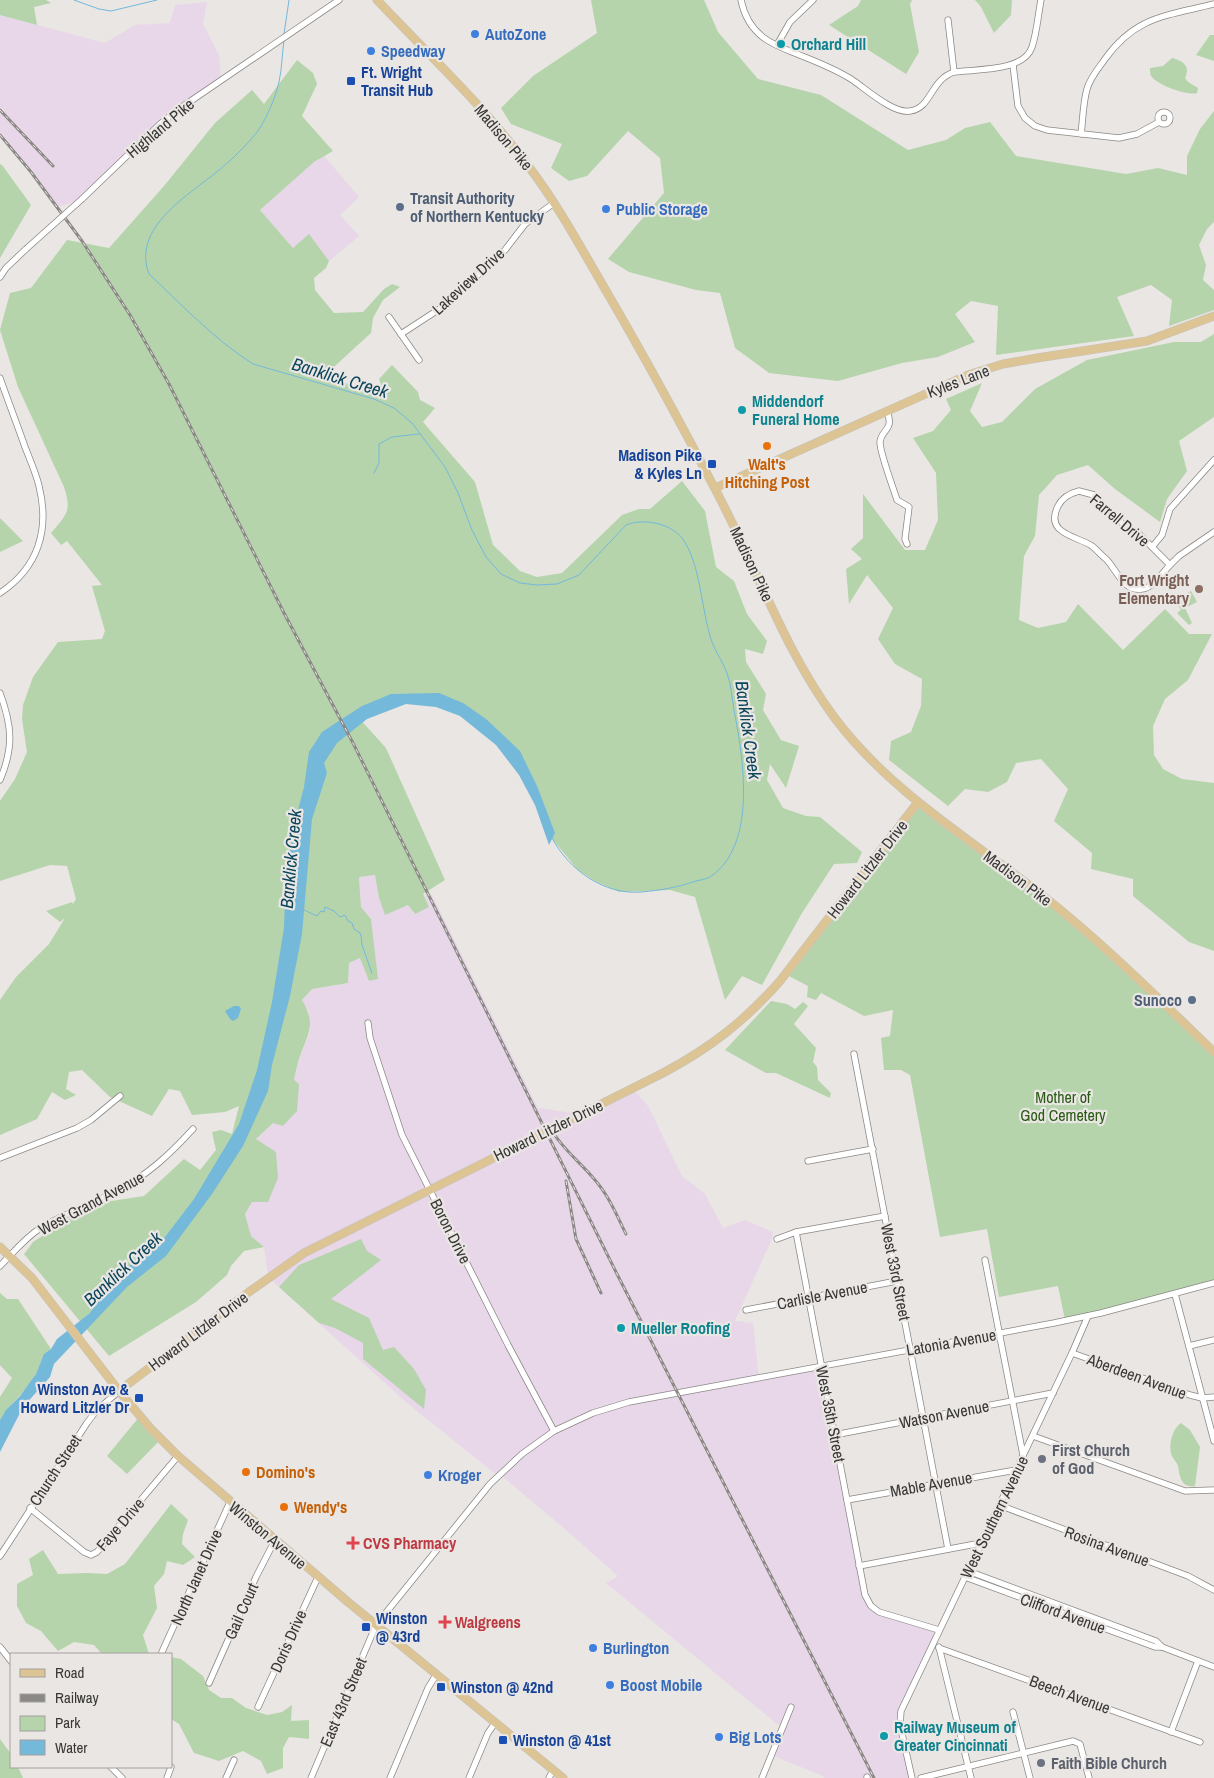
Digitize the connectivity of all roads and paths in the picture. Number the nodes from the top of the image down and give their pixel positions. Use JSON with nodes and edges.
{"nodes":[{"id":1,"x":339,"y":0,"type":"edge"},
{"id":2,"x":377,"y":0,"type":"edge"},
{"id":3,"x":741,"y":0,"type":"edge"},
{"id":4,"x":813,"y":0,"type":"edge"},
{"id":5,"x":1041,"y":0,"type":"edge"},
{"id":6,"x":1214,"y":4,"type":"edge"},
{"id":7,"x":948,"y":20,"type":"dead end"},
{"id":8,"x":777,"y":46,"type":"junction"},
{"id":9,"x":1013,"y":65,"type":"junction"},
{"id":10,"x":954,"y":72,"type":"junction"},
{"id":11,"x":1159,"y":122,"type":"dead end"},
{"id":12,"x":1081,"y":134,"type":"junction"},
{"id":13,"x":554,"y":203,"type":"junction"},
{"id":14,"x":0,"y":277,"type":"edge"},
{"id":15,"x":1214,"y":316,"type":"edge"},
{"id":16,"x":389,"y":317,"type":"dead end"},
{"id":17,"x":401,"y":334,"type":"junction"},
{"id":18,"x":419,"y":360,"type":"dead end"},
{"id":19,"x":0,"y":378,"type":"edge"},
{"id":20,"x":887,"y":411,"type":"junction"},
{"id":21,"x":1214,"y":460,"type":"edge"},
{"id":22,"x":715,"y":488,"type":"junction"},
{"id":23,"x":1214,"y":532,"type":"edge"},
{"id":24,"x":907,"y":544,"type":"dead end"},
{"id":25,"x":1152,"y":547,"type":"junction"},
{"id":26,"x":1170,"y":565,"type":"junction"},
{"id":27,"x":0,"y":594,"type":"edge"},
{"id":28,"x":0,"y":693,"type":"edge"},
{"id":29,"x":0,"y":780,"type":"edge"},
{"id":30,"x":918,"y":802,"type":"junction"},
{"id":31,"x":368,"y":1023,"type":"dead end"},
{"id":32,"x":1214,"y":1052,"type":"edge"},
{"id":33,"x":854,"y":1054,"type":"dead end"},
{"id":34,"x":120,"y":1096,"type":"dead end"},
{"id":35,"x":193,"y":1129,"type":"dead end"},
{"id":36,"x":872,"y":1149,"type":"junction"},
{"id":37,"x":0,"y":1158,"type":"edge"},
{"id":38,"x":808,"y":1161,"type":"dead end"},
{"id":39,"x":429,"y":1189,"type":"junction"},
{"id":40,"x":885,"y":1216,"type":"junction"},
{"id":41,"x":796,"y":1232,"type":"junction"},
{"id":42,"x":777,"y":1239,"type":"dead end"},
{"id":43,"x":0,"y":1247,"type":"edge"},
{"id":44,"x":10,"y":1256,"type":"junction"},
{"id":45,"x":985,"y":1260,"type":"dead end"},
{"id":46,"x":0,"y":1266,"type":"edge"},
{"id":47,"x":897,"y":1281,"type":"junction"},
{"id":48,"x":1214,"y":1284,"type":"edge"},
{"id":49,"x":1175,"y":1294,"type":"junction"},
{"id":50,"x":809,"y":1298,"type":"junction"},
{"id":51,"x":746,"y":1310,"type":"dead end"},
{"id":52,"x":1088,"y":1316,"type":"junction"},
{"id":53,"x":1000,"y":1333,"type":"junction"},
{"id":54,"x":1214,"y":1340,"type":"edge"},
{"id":55,"x":1189,"y":1346,"type":"junction"},
{"id":56,"x":910,"y":1349,"type":"junction"},
{"id":57,"x":1072,"y":1353,"type":"junction"},
{"id":58,"x":822,"y":1366,"type":"junction"},
{"id":59,"x":119,"y":1391,"type":"junction"},
{"id":60,"x":1053,"y":1394,"type":"junction"},
{"id":61,"x":1214,"y":1397,"type":"edge"},
{"id":62,"x":1202,"y":1398,"type":"junction"},
{"id":63,"x":1011,"y":1401,"type":"junction"},
{"id":64,"x":923,"y":1417,"type":"junction"},
{"id":65,"x":554,"y":1431,"type":"junction"},
{"id":66,"x":834,"y":1435,"type":"junction"},
{"id":67,"x":1033,"y":1436,"type":"junction"},
{"id":68,"x":1214,"y":1441,"type":"edge"},
{"id":69,"x":1023,"y":1455,"type":"junction"},
{"id":70,"x":178,"y":1456,"type":"junction"},
{"id":71,"x":1016,"y":1470,"type":"junction"},
{"id":72,"x":936,"y":1483,"type":"junction"},
{"id":73,"x":1214,"y":1490,"type":"edge"},
{"id":74,"x":847,"y":1500,"type":"junction"},
{"id":75,"x":230,"y":1502,"type":"junction"},
{"id":76,"x":999,"y":1505,"type":"junction"},
{"id":77,"x":30,"y":1508,"type":"junction"},
{"id":78,"x":275,"y":1540,"type":"junction"},
{"id":79,"x":981,"y":1543,"type":"junction"},
{"id":80,"x":948,"y":1549,"type":"junction"},
{"id":81,"x":0,"y":1556,"type":"edge"},
{"id":82,"x":859,"y":1566,"type":"junction"},
{"id":83,"x":968,"y":1571,"type":"junction"},
{"id":84,"x":318,"y":1577,"type":"junction"},
{"id":85,"x":965,"y":1577,"type":"junction"},
{"id":86,"x":1214,"y":1590,"type":"edge"},
{"id":87,"x":376,"y":1625,"type":"junction"},
{"id":88,"x":938,"y":1633,"type":"junction"},
{"id":89,"x":0,"y":1647,"type":"edge"},
{"id":90,"x":1162,"y":1647,"type":"junction"},
{"id":91,"x":939,"y":1648,"type":"junction"},
{"id":92,"x":162,"y":1652,"type":"dead end"},
{"id":93,"x":10,"y":1660,"type":"edge"},
{"id":94,"x":1198,"y":1661,"type":"junction"},
{"id":95,"x":1214,"y":1667,"type":"edge"},
{"id":96,"x":436,"y":1675,"type":"junction"},
{"id":97,"x":209,"y":1683,"type":"dead end"},
{"id":98,"x":258,"y":1706,"type":"dead end"},
{"id":99,"x":791,"y":1707,"type":"dead end"},
{"id":100,"x":1013,"y":1712,"type":"dead end"},
{"id":101,"x":495,"y":1723,"type":"junction"},
{"id":102,"x":1171,"y":1732,"type":"junction"},
{"id":103,"x":1200,"y":1742,"type":"dead end"},
{"id":104,"x":1024,"y":1753,"type":"junction"},
{"id":105,"x":234,"y":1760,"type":"dead end"},
{"id":106,"x":968,"y":1767,"type":"junction"},
{"id":107,"x":112,"y":1768,"type":"edge"},
{"id":108,"x":553,"y":1770,"type":"junction"},
{"id":109,"x":122,"y":1778,"type":"edge"},
{"id":110,"x":226,"y":1778,"type":"edge"},
{"id":111,"x":311,"y":1778,"type":"edge"},
{"id":112,"x":390,"y":1778,"type":"edge"},
{"id":113,"x":469,"y":1778,"type":"edge"},
{"id":114,"x":549,"y":1778,"type":"edge"},
{"id":115,"x":562,"y":1778,"type":"edge"},
{"id":116,"x":762,"y":1778,"type":"edge"},
{"id":117,"x":912,"y":1778,"type":"edge"},
{"id":118,"x":921,"y":1778,"type":"edge"},
{"id":119,"x":971,"y":1778,"type":"edge"},
{"id":120,"x":1030,"y":1778,"type":"edge"},
{"id":121,"x":1089,"y":1778,"type":"edge"}],
"edges":[{"from":1,"to":14,"type":"street","name":"Highland Pike","bridge":true},
{"from":2,"to":13,"type":"main road","name":"Madison Pike"},
{"from":3,"to":8,"type":"street"},
{"from":4,"to":8,"type":"street"},
{"from":5,"to":9,"type":"street"},
{"from":6,"to":12,"type":"street"},
{"from":7,"to":10,"type":"street"},
{"from":8,"to":10,"type":"street"},
{"from":9,"to":10,"type":"street"},
{"from":9,"to":12,"type":"street"},
{"from":11,"to":12,"type":"street"},
{"from":13,"to":17,"type":"street","name":"Lakeview Drive"},
{"from":13,"to":22,"type":"main road","name":"Madison Pike"},
{"from":15,"to":20,"type":"main road","name":"Kyles Lane"},
{"from":16,"to":17,"type":"street"},
{"from":17,"to":18,"type":"street"},
{"from":19,"to":27,"type":"street"},
{"from":20,"to":22,"type":"main road","name":"Kyles Lane"},
{"from":20,"to":24,"type":"street"},
{"from":21,"to":25,"type":"street"},
{"from":22,"to":30,"type":"main road","name":"Madison Pike"},
{"from":23,"to":26,"type":"street","name":"Farrell Drive"},
{"from":25,"to":26,"type":"street","name":"Farrell Drive"},
{"from":25,"to":26,"type":"street","name":"Farrell Drive"},
{"from":28,"to":29,"type":"street"},
{"from":30,"to":32,"type":"main road","name":"Madison Pike"},
{"from":30,"to":39,"type":"main road","name":"Howard Litzler Drive"},
{"from":31,"to":39,"type":"street","name":"Boron Drive"},
{"from":33,"to":36,"type":"street","name":"West 33rd Street"},
{"from":34,"to":37,"type":"street"},
{"from":35,"to":44,"type":"street","name":"West Grand Avenue"},
{"from":36,"to":38,"type":"street"},
{"from":36,"to":40,"type":"street","name":"West 33rd Street"},
{"from":39,"to":59,"type":"main road","name":"Howard Litzler Drive"},
{"from":39,"to":65,"type":"street","name":"Boron Drive"},
{"from":40,"to":41,"type":"street"},
{"from":40,"to":47,"type":"street","name":"West 33rd Street"},
{"from":41,"to":42,"type":"street"},
{"from":41,"to":50,"type":"street","name":"West 35th Street"},
{"from":43,"to":44,"type":"main road","name":"Winston Avenue"},
{"from":44,"to":46,"type":"street","name":"West Grand Avenue"},
{"from":44,"to":59,"type":"main road","name":"Winston Avenue"},
{"from":45,"to":53,"type":"street"},
{"from":47,"to":50,"type":"street","name":"Carlisle Avenue"},
{"from":47,"to":56,"type":"street","name":"West 33rd Street"},
{"from":48,"to":49,"type":"street","name":"Latonia Avenue"},
{"from":49,"to":52,"type":"street","name":"Latonia Avenue"},
{"from":49,"to":55,"type":"street"},
{"from":50,"to":51,"type":"street","name":"Carlisle Avenue"},
{"from":50,"to":58,"type":"street","name":"West 35th Street"},
{"from":52,"to":53,"type":"street","name":"Latonia Avenue"},
{"from":52,"to":57,"type":"street","name":"West Southern Avenue"},
{"from":53,"to":56,"type":"street","name":"Latonia Avenue"},
{"from":53,"to":63,"type":"street"},
{"from":54,"to":55,"type":"street"},
{"from":55,"to":62,"type":"street"},
{"from":56,"to":58,"type":"street","name":"Latonia Avenue"},
{"from":56,"to":64,"type":"street","name":"West 33rd Street"},
{"from":57,"to":60,"type":"street","name":"West Southern Avenue"},
{"from":57,"to":62,"type":"street","name":"Aberdeen Avenue"},
{"from":58,"to":65,"type":"street","name":"Latonia Avenue"},
{"from":58,"to":66,"type":"street","name":"West 35th Street"},
{"from":59,"to":70,"type":"main road","name":"Winston Avenue"},
{"from":59,"to":77,"type":"street","name":"Church Street"},
{"from":60,"to":63,"type":"street","name":"Watson Avenue"},
{"from":60,"to":67,"type":"street","name":"West Southern Avenue"},
{"from":61,"to":62,"type":"street"},
{"from":62,"to":68,"type":"street"},
{"from":63,"to":64,"type":"street","name":"Watson Avenue"},
{"from":63,"to":69,"type":"street"},
{"from":64,"to":66,"type":"street","name":"Watson Avenue"},
{"from":64,"to":72,"type":"street","name":"West 33rd Street"},
{"from":65,"to":87,"type":"street","name":"East 43rd Street"},
{"from":66,"to":74,"type":"street","name":"West 35th Street"},
{"from":67,"to":69,"type":"street","name":"West Southern Avenue"},
{"from":67,"to":73,"type":"street"},
{"from":69,"to":71,"type":"street","name":"West Southern Avenue"},
{"from":70,"to":75,"type":"main road","name":"Winston Avenue"},
{"from":70,"to":77,"type":"street","name":"Faye Drive"},
{"from":71,"to":72,"type":"street","name":"Mable Avenue"},
{"from":71,"to":76,"type":"street","name":"West Southern Avenue"},
{"from":72,"to":74,"type":"street","name":"Mable Avenue"},
{"from":72,"to":80,"type":"street","name":"West 33rd Street"},
{"from":74,"to":82,"type":"street","name":"West 35th Street"},
{"from":75,"to":78,"type":"main road","name":"Winston Avenue"},
{"from":75,"to":92,"type":"street","name":"North Janet Drive"},
{"from":76,"to":79,"type":"street","name":"West Southern Avenue"},
{"from":76,"to":86,"type":"street","name":"Rosina Avenue"},
{"from":77,"to":81,"type":"street","name":"Church Street"},
{"from":78,"to":84,"type":"main road","name":"Winston Avenue"},
{"from":78,"to":97,"type":"street","name":"Gail Court"},
{"from":79,"to":80,"type":"street"},
{"from":79,"to":83,"type":"street","name":"West Southern Avenue"},
{"from":80,"to":82,"type":"street"},
{"from":82,"to":88,"type":"street","name":"West 35th Street"},
{"from":83,"to":85,"type":"street","name":"West Southern Avenue"},
{"from":83,"to":90,"type":"street","name":"Clifford Avenue"},
{"from":84,"to":87,"type":"main road","name":"Winston Avenue"},
{"from":84,"to":98,"type":"street","name":"Doris Drive"},
{"from":85,"to":88,"type":"street","name":"West Southern Avenue"},
{"from":85,"to":90,"type":"street","name":"Clifford Avenue"},
{"from":87,"to":96,"type":"main road","name":"Winston Avenue"},
{"from":87,"to":111,"type":"street","name":"East 43rd Street"},
{"from":88,"to":91,"type":"street"},
{"from":88,"to":117,"type":"street","name":"West Southern Avenue"},
{"from":89,"to":93,"type":"street"},
{"from":90,"to":94,"type":"street","name":"Clifford Avenue"},
{"from":91,"to":102,"type":"street","name":"Beech Avenue"},
{"from":91,"to":106,"type":"street"},
{"from":94,"to":95,"type":"street","name":"Clifford Avenue"},
{"from":94,"to":102,"type":"street"},
{"from":96,"to":101,"type":"main road","name":"Winston Avenue"},
{"from":96,"to":112,"type":"street"},
{"from":99,"to":116,"type":"street"},
{"from":100,"to":104,"type":"street"},
{"from":101,"to":108,"type":"main road","name":"Winston Avenue"},
{"from":101,"to":113,"type":"street"},
{"from":102,"to":103,"type":"street","name":"Beech Avenue"},
{"from":104,"to":106,"type":"street"},
{"from":104,"to":120,"type":"street"},
{"from":104,"to":121,"type":"street"},
{"from":105,"to":110,"type":"street"},
{"from":106,"to":118,"type":"street"},
{"from":106,"to":119,"type":"street"},
{"from":107,"to":109,"type":"street"},
{"from":108,"to":114,"type":"street"},
{"from":108,"to":115,"type":"main road","name":"Winston Avenue"}]}
